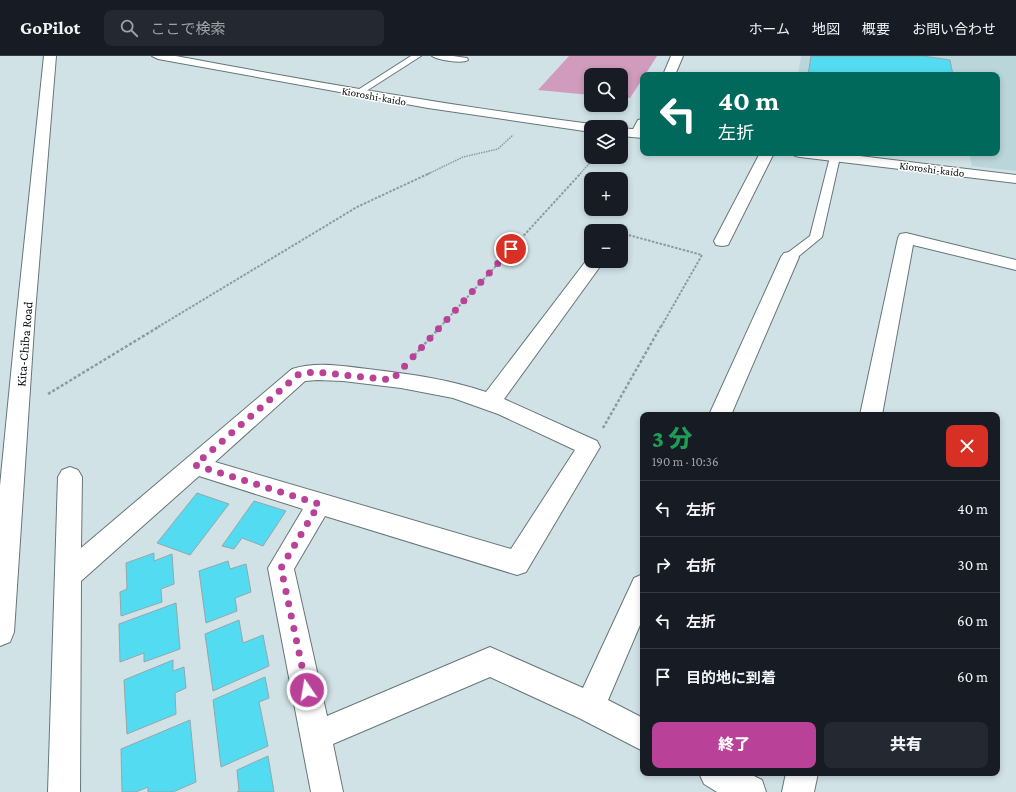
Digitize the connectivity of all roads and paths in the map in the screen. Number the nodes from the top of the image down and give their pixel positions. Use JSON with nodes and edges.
{"nodes":[{"id":1,"x":50,"y":56,"type":"edge"},
{"id":2,"x":158,"y":56,"type":"edge"},
{"id":3,"x":417,"y":56,"type":"edge"},
{"id":4,"x":436,"y":56,"type":"edge"},
{"id":5,"x":677,"y":56,"type":"edge"},
{"id":6,"x":463,"y":60,"type":"edge"},
{"id":7,"x":670,"y":72,"type":"edge"},
{"id":8,"x":357,"y":93,"type":"junction"},
{"id":9,"x":529,"y":120,"type":"junction"},
{"id":10,"x":584,"y":127,"type":"edge"},
{"id":11,"x":640,"y":130,"type":"edge"},
{"id":12,"x":628,"y":131,"type":"edge"},
{"id":13,"x":765,"y":156,"type":"edge"},
{"id":14,"x":827,"y":156,"type":"edge"},
{"id":15,"x":836,"y":157,"type":"junction"},
{"id":16,"x":589,"y":164,"type":"edge"},
{"id":17,"x":1016,"y":178,"type":"edge"},
{"id":18,"x":628,"y":235,"type":"edge"},
{"id":19,"x":722,"y":241,"type":"dead end"},
{"id":20,"x":790,"y":257,"type":"joint"},
{"id":21,"x":1016,"y":265,"type":"edge"},
{"id":22,"x":590,"y":268,"type":"edge"},
{"id":23,"x":392,"y":380,"type":"junction"},
{"id":24,"x":48,"y":394,"type":"dead end"},
{"id":25,"x":490,"y":403,"type":"junction"},
{"id":26,"x":721,"y":412,"type":"edge"},
{"id":27,"x":872,"y":412,"type":"edge"},
{"id":28,"x":589,"y":447,"type":"junction"},
{"id":29,"x":195,"y":465,"type":"junction"},
{"id":30,"x":70,"y":477,"type":"dead end"},
{"id":31,"x":319,"y":504,"type":"junction"},
{"id":32,"x":68,"y":576,"type":"junction"},
{"id":33,"x":640,"y":594,"type":"edge"},
{"id":34,"x":0,"y":632,"type":"edge"},
{"id":35,"x":590,"y":707,"type":"junction"},
{"id":36,"x":640,"y":733,"type":"edge"},
{"id":37,"x":316,"y":736,"type":"junction"},
{"id":38,"x":721,"y":776,"type":"edge"},
{"id":39,"x":801,"y":776,"type":"edge"},
{"id":40,"x":64,"y":792,"type":"edge"},
{"id":41,"x":327,"y":792,"type":"edge"},
{"id":42,"x":750,"y":792,"type":"edge"},
{"id":43,"x":798,"y":792,"type":"edge"}],
"edges":[{"from":1,"to":34,"type":"main road","name":"Kita-Chiba Road"},
{"from":2,"to":8,"type":"main road","name":"Kioroshi-kaido"},
{"from":3,"to":8,"type":"lane"},
{"from":4,"to":6,"type":"lane"},
{"from":5,"to":7,"type":"main road"},
{"from":8,"to":9,"type":"main road","name":"Kioroshi-kaido"},
{"from":9,"to":10,"type":"main road","name":"Kioroshi-kaido"},
{"from":9,"to":24,"type":"path"},
{"from":11,"to":12,"type":"main road"},
{"from":13,"to":19,"type":"main road"},
{"from":14,"to":15,"type":"main road","name":"Kioroshi-kaido"},
{"from":15,"to":17,"type":"main road","name":"Kioroshi-kaido"},
{"from":15,"to":20,"type":"lane"},
{"from":16,"to":23,"type":"path"},
{"from":18,"to":28,"type":"path"},
{"from":20,"to":26,"type":"main road"},
{"from":21,"to":27,"type":"main road"},
{"from":22,"to":25,"type":"main road"},
{"from":23,"to":25,"type":"main road"},
{"from":23,"to":29,"type":"main road"},
{"from":25,"to":28,"type":"main road"},
{"from":28,"to":31,"type":"main road"},
{"from":29,"to":31,"type":"main road"},
{"from":29,"to":32,"type":"main road"},
{"from":30,"to":32,"type":"main road"},
{"from":31,"to":37,"type":"main road"},
{"from":32,"to":40,"type":"main road"},
{"from":33,"to":35,"type":"main road"},
{"from":35,"to":36,"type":"main road"},
{"from":35,"to":37,"type":"main road"},
{"from":37,"to":41,"type":"main road"},
{"from":38,"to":42,"type":"main road"},
{"from":39,"to":43,"type":"main road"}]}
